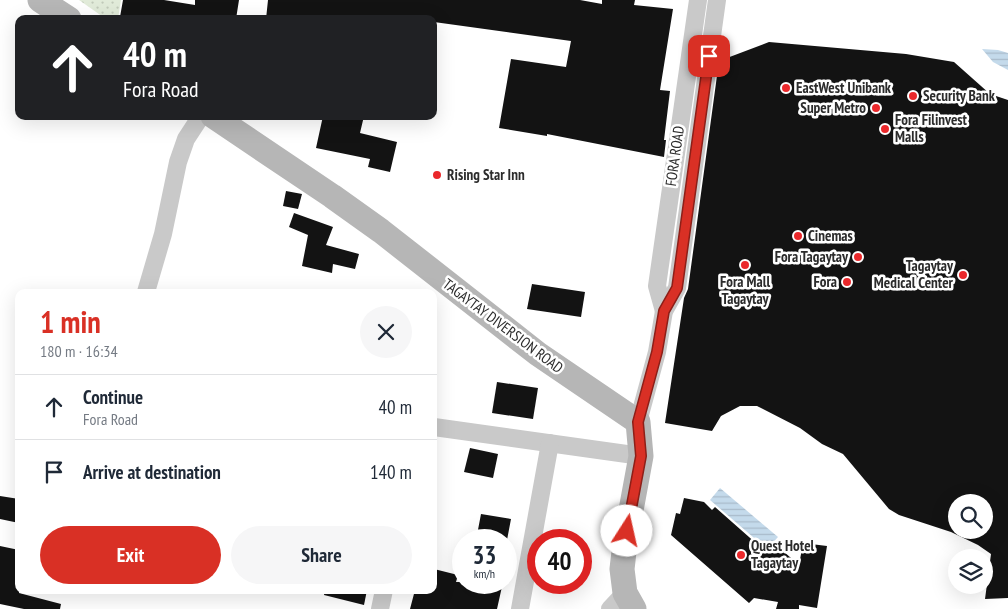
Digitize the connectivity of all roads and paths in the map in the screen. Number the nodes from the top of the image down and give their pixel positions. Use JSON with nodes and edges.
{"nodes":[{"id":1,"x":40,"y":0,"type":"edge"},
{"id":2,"x":698,"y":0,"type":"edge"},
{"id":3,"x":717,"y":0,"type":"edge"},
{"id":4,"x":63,"y":15,"type":"edge"},
{"id":5,"x":198,"y":120,"type":"edge"},
{"id":6,"x":220,"y":120,"type":"edge"},
{"id":7,"x":147,"y":289,"type":"edge"},
{"id":8,"x":664,"y":311,"type":"junction"},
{"id":9,"x":638,"y":422,"type":"junction"},
{"id":10,"x":437,"y":427,"type":"edge"},
{"id":11,"x":550,"y":443,"type":"junction"},
{"id":12,"x":641,"y":456,"type":"junction"},
{"id":13,"x":383,"y":594,"type":"edge"},
{"id":14,"x":623,"y":604,"type":"edge"},
{"id":15,"x":380,"y":609,"type":"edge"},
{"id":16,"x":520,"y":609,"type":"edge"}],
"edges":[{"from":1,"to":4,"type":"street"},
{"from":2,"to":8,"type":"street","name":"FORA ROAD"},
{"from":3,"to":8,"type":"street","name":"FORA ROAD"},
{"from":5,"to":7,"type":"street"},
{"from":6,"to":9,"type":"street","name":"TAGAYTAY DIVERSION ROAD"},
{"from":8,"to":9,"type":"street","name":"FORA ROAD"},
{"from":9,"to":12,"type":"street"},
{"from":10,"to":11,"type":"street"},
{"from":11,"to":12,"type":"street"},
{"from":11,"to":16,"type":"street"},
{"from":12,"to":14,"type":"street"},
{"from":13,"to":15,"type":"street"}]}
